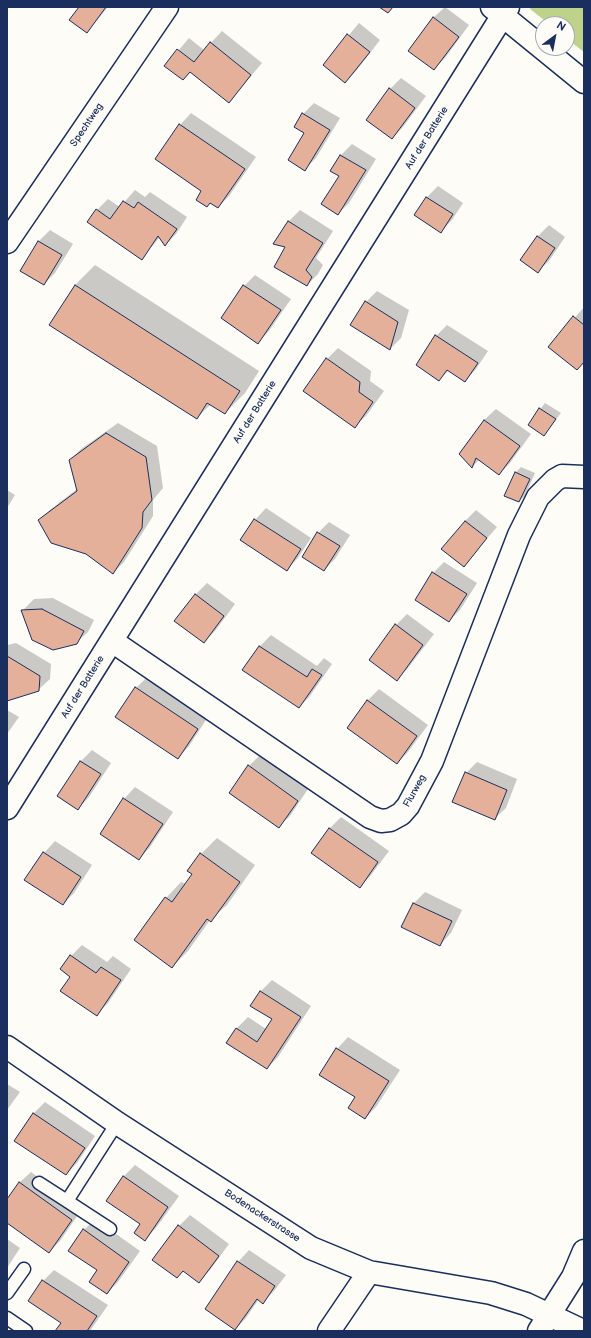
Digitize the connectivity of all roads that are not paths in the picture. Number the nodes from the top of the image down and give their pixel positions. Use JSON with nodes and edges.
{"nodes":[{"id":1,"x":167,"y":7,"type":"edge"},
{"id":2,"x":501,"y":10,"type":"edge"},
{"id":3,"x":584,"y":82,"type":"edge"},
{"id":4,"x":7,"y":242,"type":"edge"},
{"id":5,"x":584,"y":477,"type":"edge"},
{"id":6,"x":112,"y":641,"type":"junction"},
{"id":7,"x":7,"y":808,"type":"edge"},
{"id":8,"x":7,"y":1047,"type":"edge"},
{"id":9,"x":118,"y":1123,"type":"junction"},
{"id":10,"x":39,"y":1183,"type":"dead end"},
{"id":11,"x":67,"y":1201,"type":"junction"},
{"id":12,"x":110,"y":1229,"type":"dead end"},
{"id":13,"x":584,"y":1251,"type":"edge"},
{"id":14,"x":24,"y":1269,"type":"dead end"},
{"id":15,"x":369,"y":1272,"type":"junction"},
{"id":16,"x":7,"y":1293,"type":"edge"},
{"id":17,"x":7,"y":1318,"type":"edge"},
{"id":18,"x":544,"y":1322,"type":"edge"},
{"id":19,"x":26,"y":1331,"type":"edge"},
{"id":20,"x":329,"y":1331,"type":"edge"},
{"id":21,"x":582,"y":1331,"type":"edge"}],
"edges":[{"from":1,"to":4,"type":"street","name":"Spechtweg"},
{"from":2,"to":3,"type":"street"},
{"from":2,"to":6,"type":"street","name":"Auf der Batterie"},
{"from":5,"to":6,"type":"street","name":"Flurweg"},
{"from":6,"to":7,"type":"street","name":"Auf der Batterie"},
{"from":8,"to":9,"type":"street","name":"Bodenackerstrasse"},
{"from":9,"to":11,"type":"lane"},
{"from":9,"to":15,"type":"street","name":"Bodenackerstrasse"},
{"from":10,"to":11,"type":"lane"},
{"from":11,"to":12,"type":"lane"},
{"from":13,"to":18,"type":"street"},
{"from":14,"to":16,"type":"lane"},
{"from":15,"to":18,"type":"street","name":"Bodenackerstrasse"},
{"from":15,"to":20,"type":"street"},
{"from":17,"to":19,"type":"lane"},
{"from":18,"to":21,"type":"street","name":"Bodenackerstrasse"}]}
